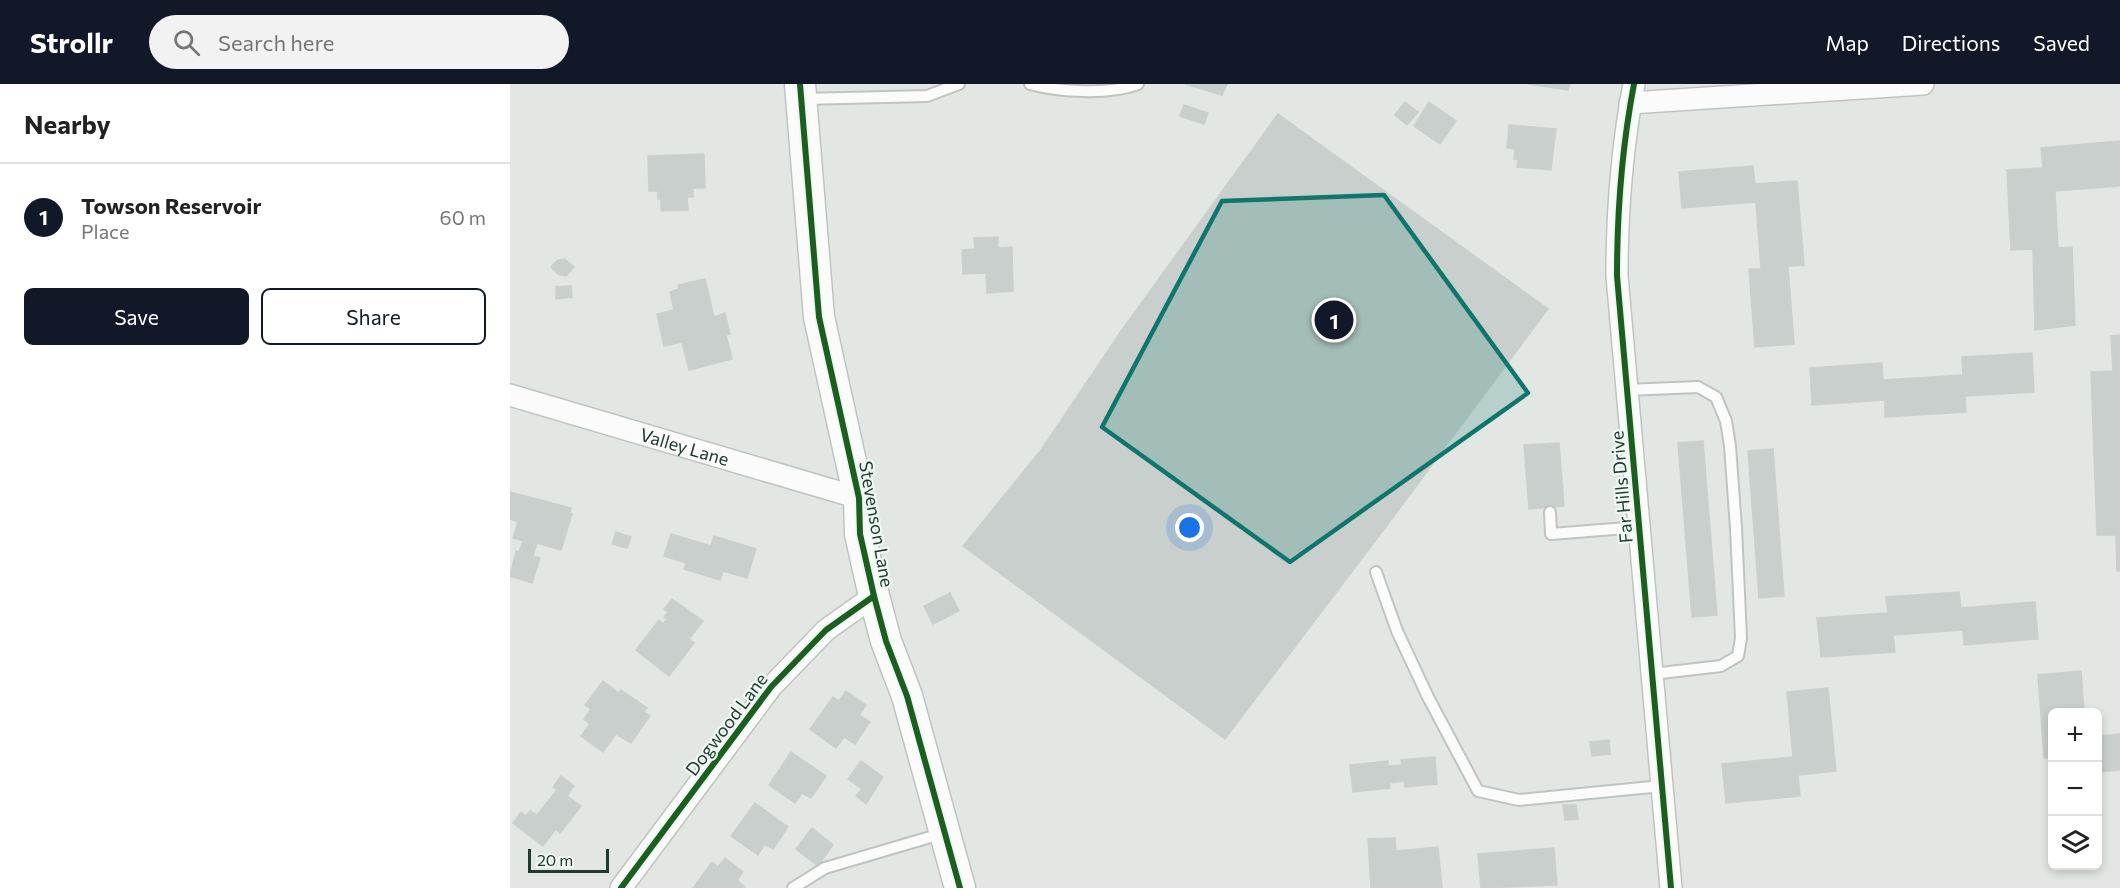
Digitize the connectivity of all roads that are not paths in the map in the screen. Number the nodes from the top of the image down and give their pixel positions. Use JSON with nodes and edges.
{"nodes":[{"id":1,"x":959,"y":84,"type":"edge"},
{"id":2,"x":1030,"y":84,"type":"edge"},
{"id":3,"x":1138,"y":84,"type":"edge"},
{"id":4,"x":1923,"y":84,"type":"edge"},
{"id":5,"x":801,"y":92,"type":"edge"},
{"id":6,"x":1632,"y":94,"type":"edge"},
{"id":7,"x":1627,"y":390,"type":"junction"},
{"id":8,"x":510,"y":395,"type":"edge"},
{"id":9,"x":859,"y":498,"type":"junction"},
{"id":10,"x":1550,"y":512,"type":"dead end"},
{"id":11,"x":1639,"y":527,"type":"junction"},
{"id":12,"x":1376,"y":572,"type":"dead end"},
{"id":13,"x":874,"y":596,"type":"junction"},
{"id":14,"x":1652,"y":674,"type":"junction"},
{"id":15,"x":907,"y":696,"type":"junction"},
{"id":16,"x":1662,"y":786,"type":"junction"},
{"id":17,"x":945,"y":832,"type":"junction"},
{"id":18,"x":621,"y":888,"type":"edge"},
{"id":19,"x":793,"y":888,"type":"edge"},
{"id":20,"x":960,"y":888,"type":"edge"},
{"id":21,"x":1671,"y":888,"type":"edge"}],
"edges":[{"from":1,"to":5,"type":"lane"},
{"from":2,"to":3,"type":"lane"},
{"from":4,"to":6,"type":"street"},
{"from":5,"to":9,"type":"street","name":"Stevenson Lane"},
{"from":6,"to":7,"type":"street","name":"Far Hills Drive"},
{"from":7,"to":11,"type":"street","name":"Far Hills Drive"},
{"from":7,"to":14,"type":"lane"},
{"from":8,"to":9,"type":"street","name":"Valley Lane"},
{"from":9,"to":13,"type":"street","name":"Stevenson Lane"},
{"from":9,"to":15,"type":"street","name":"Stevenson Lane"},
{"from":10,"to":11,"type":"lane"},
{"from":11,"to":14,"type":"street","name":"Far Hills Drive"},
{"from":12,"to":16,"type":"lane"},
{"from":13,"to":15,"type":"street","name":"Stevenson Lane"},
{"from":13,"to":18,"type":"street","name":"Dogwood Lane"},
{"from":14,"to":16,"type":"street","name":"Far Hills Drive"},
{"from":15,"to":17,"type":"street","name":"Stevenson Lane"},
{"from":16,"to":21,"type":"street","name":"Far Hills Drive"},
{"from":17,"to":19,"type":"lane"},
{"from":17,"to":20,"type":"street","name":"Stevenson Lane"}]}
